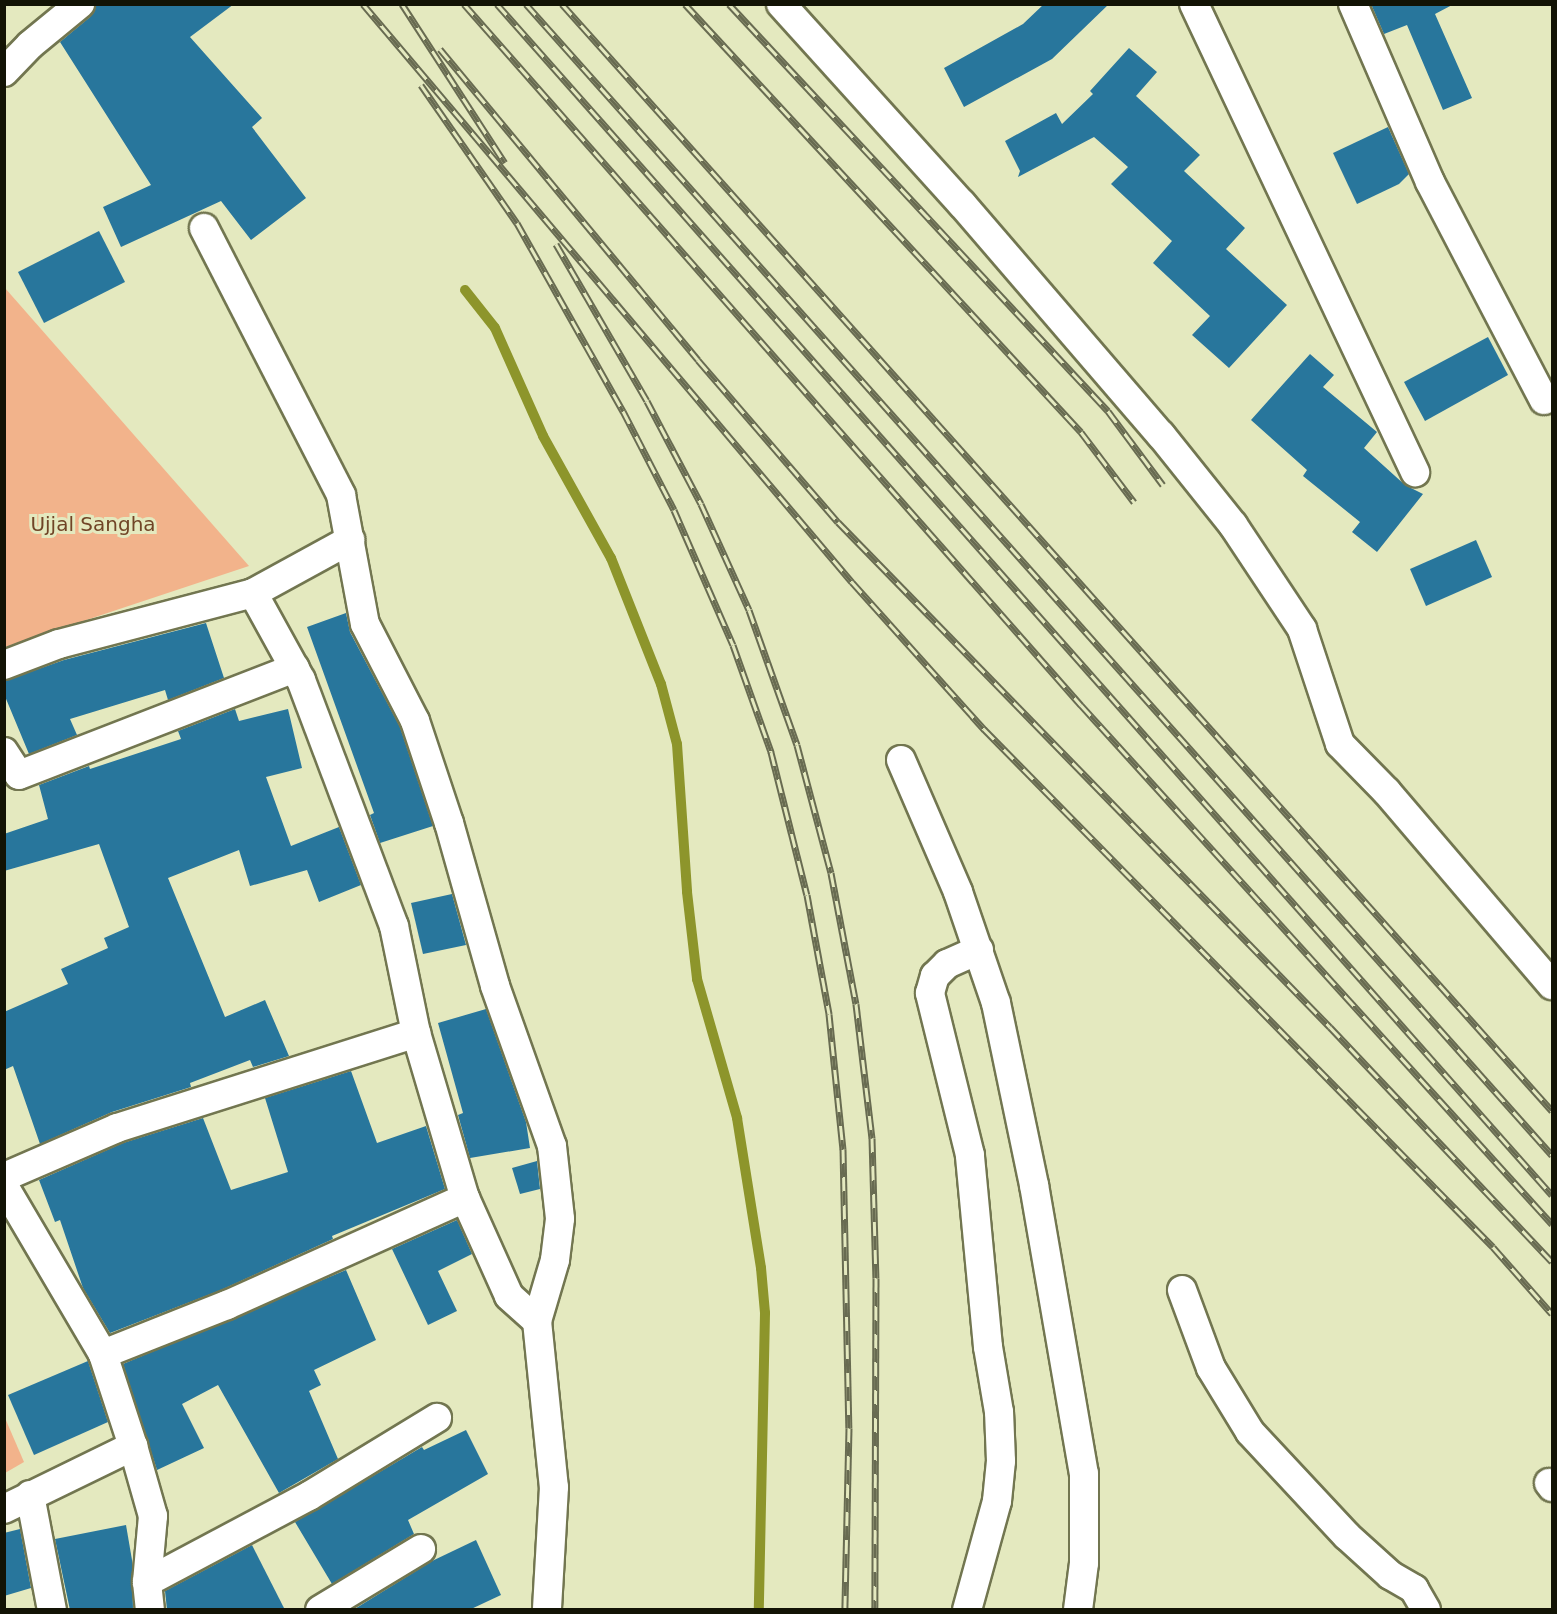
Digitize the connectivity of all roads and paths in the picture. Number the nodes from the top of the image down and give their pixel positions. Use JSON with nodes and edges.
{"nodes":[{"id":1,"x":80,"y":4,"type":"edge"},
{"id":2,"x":781,"y":4,"type":"edge"},
{"id":3,"x":1194,"y":4,"type":"edge"},
{"id":4,"x":1353,"y":4,"type":"edge"},
{"id":5,"x":4,"y":72,"type":"edge"},
{"id":6,"x":204,"y":228,"type":"dead end"},
{"id":7,"x":1544,"y":400,"type":"dead end"},
{"id":8,"x":1415,"y":472,"type":"dead end"},
{"id":9,"x":350,"y":540,"type":"junction"},
{"id":10,"x":253,"y":593,"type":"junction"},
{"id":11,"x":4,"y":665,"type":"edge"},
{"id":12,"x":295,"y":668,"type":"junction"},
{"id":13,"x":4,"y":752,"type":"edge"},
{"id":14,"x":901,"y":760,"type":"dead end"},
{"id":15,"x":979,"y":950,"type":"junction"},
{"id":16,"x":1552,"y":985,"type":"edge"},
{"id":17,"x":416,"y":1033,"type":"junction"},
{"id":18,"x":4,"y":1177,"type":"edge"},
{"id":19,"x":4,"y":1186,"type":"edge"},
{"id":20,"x":465,"y":1198,"type":"junction"},
{"id":21,"x":1182,"y":1290,"type":"dead end"},
{"id":22,"x":537,"y":1321,"type":"junction"},
{"id":23,"x":103,"y":1353,"type":"junction"},
{"id":24,"x":437,"y":1418,"type":"dead end"},
{"id":25,"x":133,"y":1446,"type":"junction"},
{"id":26,"x":30,"y":1495,"type":"junction"},
{"id":27,"x":4,"y":1509,"type":"edge"},
{"id":28,"x":421,"y":1550,"type":"dead end"},
{"id":29,"x":147,"y":1582,"type":"junction"},
{"id":30,"x":52,"y":1610,"type":"edge"},
{"id":31,"x":150,"y":1610,"type":"edge"},
{"id":32,"x":320,"y":1610,"type":"edge"},
{"id":33,"x":547,"y":1610,"type":"edge"},
{"id":34,"x":967,"y":1610,"type":"edge"},
{"id":35,"x":1078,"y":1610,"type":"edge"},
{"id":36,"x":1426,"y":1610,"type":"edge"}],
"edges":[{"from":1,"to":5,"type":"street"},
{"from":2,"to":16,"type":"street"},
{"from":3,"to":8,"type":"street"},
{"from":4,"to":7,"type":"street"},
{"from":6,"to":9,"type":"street"},
{"from":9,"to":10,"type":"street"},
{"from":9,"to":22,"type":"street"},
{"from":10,"to":11,"type":"street"},
{"from":10,"to":12,"type":"street"},
{"from":12,"to":13,"type":"street"},
{"from":12,"to":17,"type":"street"},
{"from":14,"to":15,"type":"street"},
{"from":15,"to":34,"type":"street"},
{"from":15,"to":35,"type":"street"},
{"from":17,"to":18,"type":"street"},
{"from":17,"to":20,"type":"street"},
{"from":19,"to":23,"type":"street"},
{"from":20,"to":22,"type":"street"},
{"from":20,"to":23,"type":"street"},
{"from":21,"to":36,"type":"street"},
{"from":22,"to":33,"type":"street"},
{"from":23,"to":25,"type":"street"},
{"from":24,"to":29,"type":"street"},
{"from":25,"to":26,"type":"street"},
{"from":25,"to":29,"type":"street"},
{"from":26,"to":27,"type":"street"},
{"from":26,"to":30,"type":"street"},
{"from":28,"to":32,"type":"street"},
{"from":29,"to":31,"type":"street"}]}
